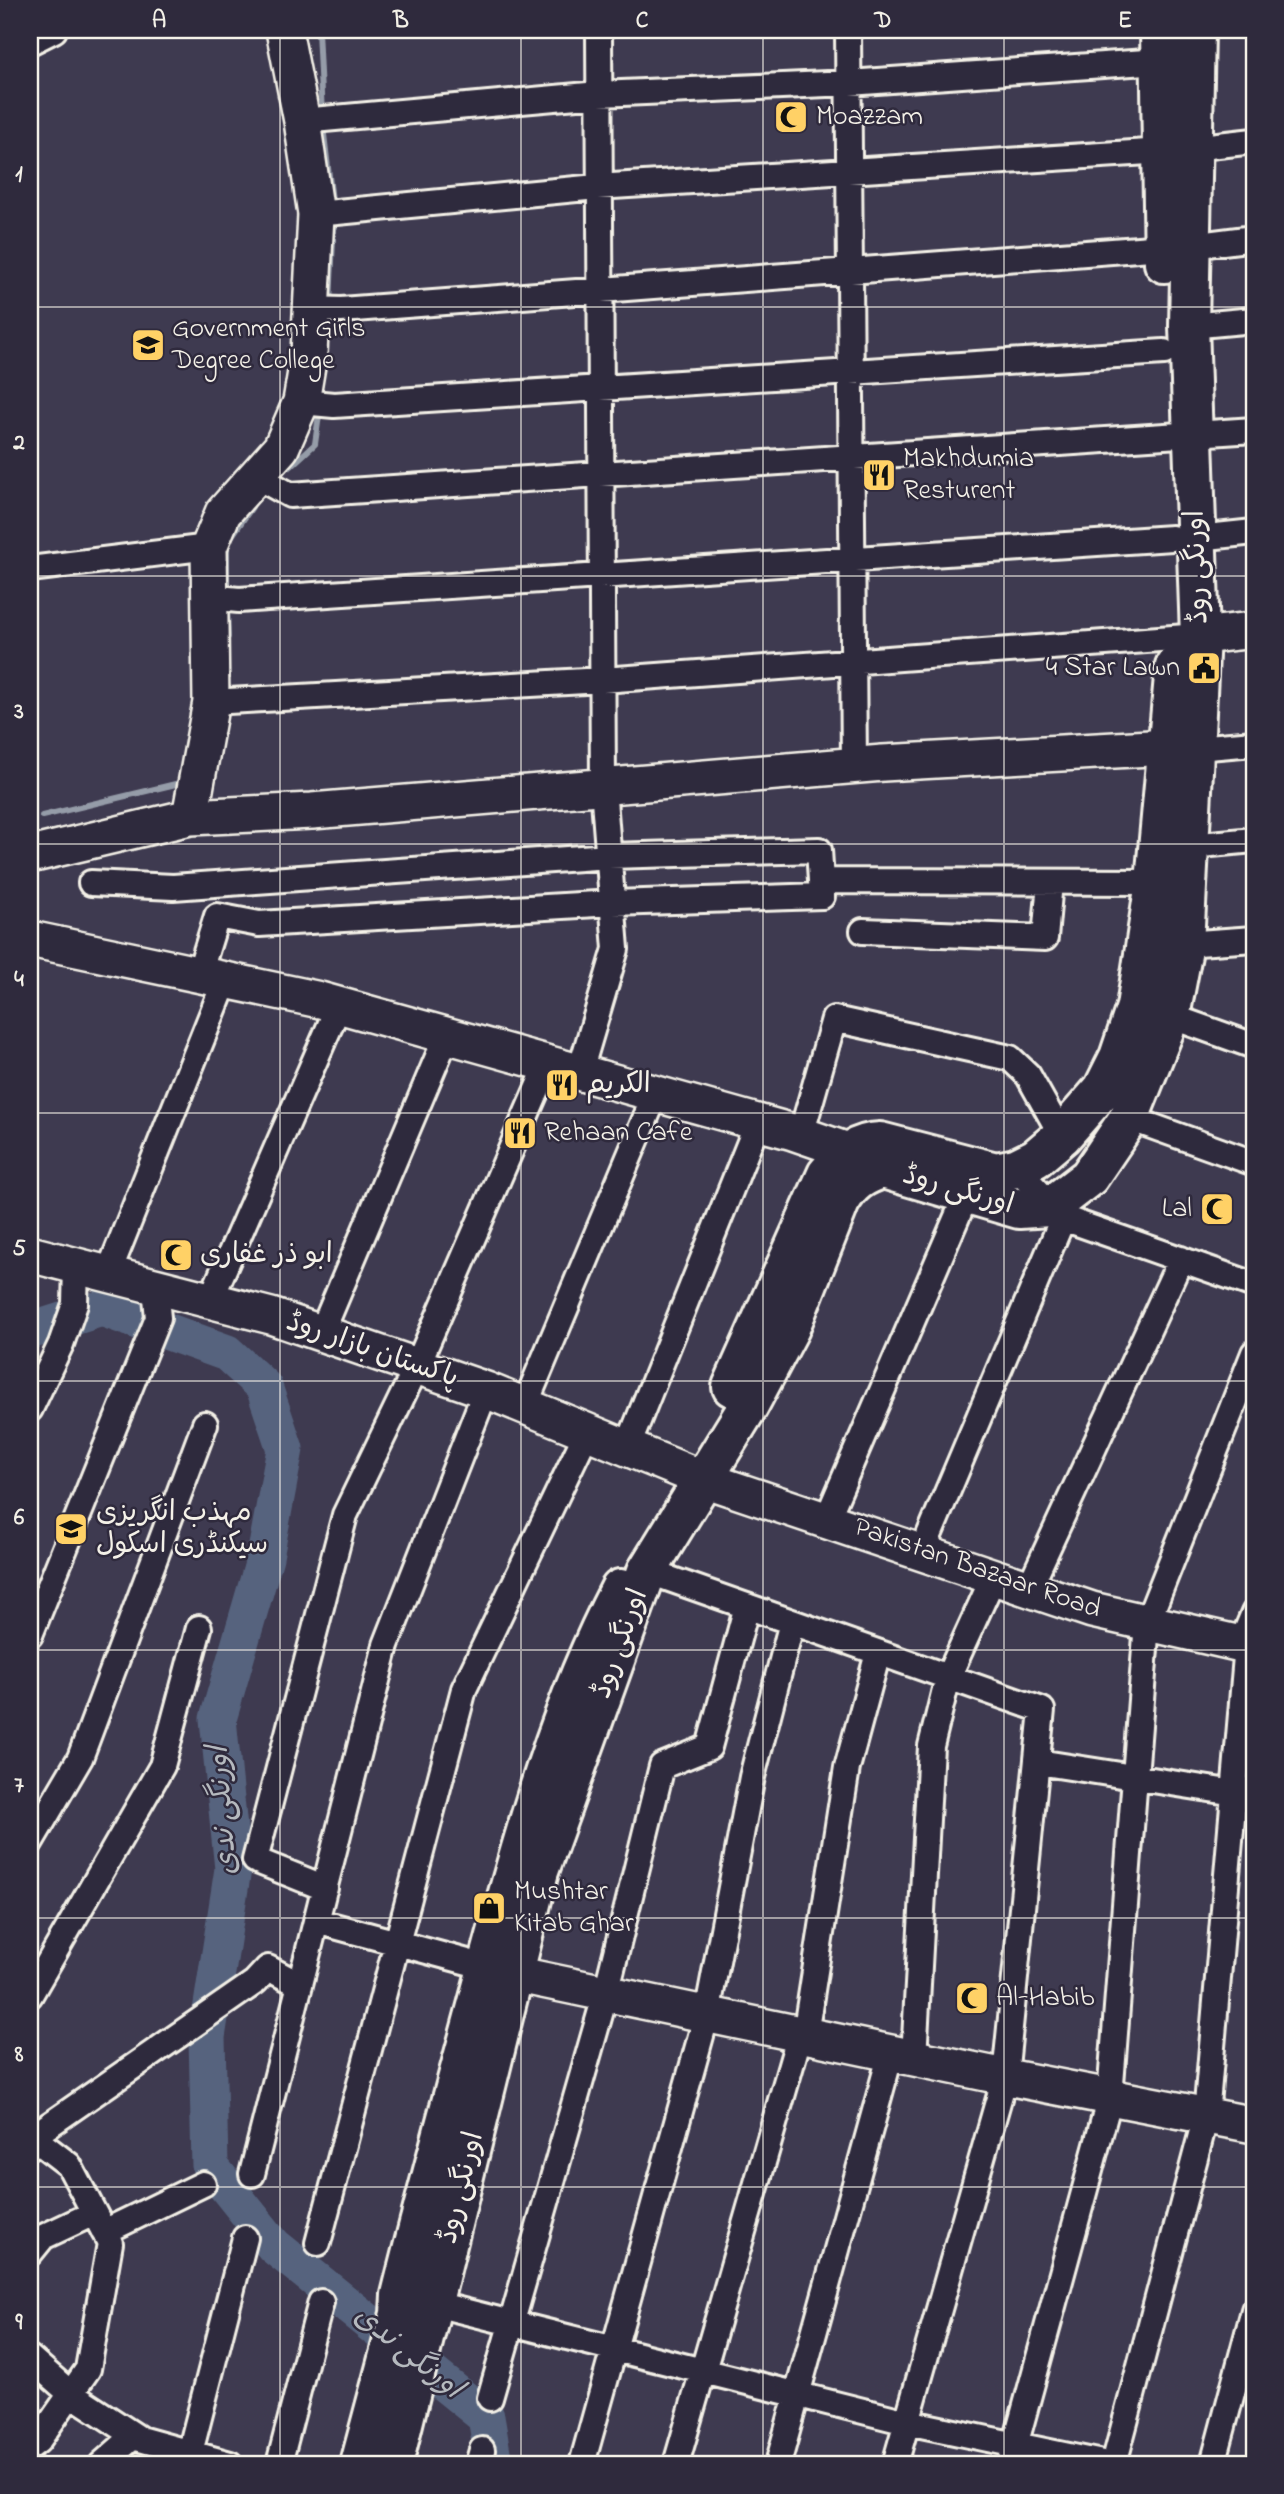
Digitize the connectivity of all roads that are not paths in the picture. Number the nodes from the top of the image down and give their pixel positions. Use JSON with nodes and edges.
{"nodes":[{"id":1,"x":54,"y":30,"type":"edge"},
{"id":2,"x":284,"y":30,"type":"edge"},
{"id":3,"x":599,"y":30,"type":"edge"},
{"id":4,"x":848,"y":30,"type":"edge"},
{"id":5,"x":1195,"y":30,"type":"edge"},
{"id":6,"x":30,"y":42,"type":"edge"},
{"id":7,"x":1160,"y":45,"type":"edge"},
{"id":8,"x":849,"y":83,"type":"junction"},
{"id":9,"x":599,"y":94,"type":"junction"},
{"id":10,"x":318,"y":120,"type":"junction"},
{"id":11,"x":1254,"y":141,"type":"edge"},
{"id":12,"x":1177,"y":150,"type":"junction"},
{"id":13,"x":850,"y":171,"type":"junction"},
{"id":14,"x":597,"y":187,"type":"junction"},
{"id":15,"x":331,"y":213,"type":"junction"},
{"id":16,"x":1254,"y":238,"type":"edge"},
{"id":17,"x":1177,"y":246,"type":"junction"},
{"id":18,"x":851,"y":270,"type":"junction"},
{"id":19,"x":599,"y":288,"type":"junction"},
{"id":20,"x":325,"y":310,"type":"junction"},
{"id":21,"x":1254,"y":320,"type":"edge"},
{"id":22,"x":1177,"y":339,"type":"junction"},
{"id":23,"x":851,"y":373,"type":"junction"},
{"id":24,"x":600,"y":390,"type":"junction"},
{"id":25,"x":317,"y":404,"type":"junction"},
{"id":26,"x":1254,"y":430,"type":"edge"},
{"id":27,"x":1180,"y":437,"type":"junction"},
{"id":28,"x":852,"y":458,"type":"junction"},
{"id":29,"x":601,"y":474,"type":"junction"},
{"id":30,"x":256,"y":476,"type":"junction"},
{"id":31,"x":1254,"y":532,"type":"edge"},
{"id":32,"x":1185,"y":538,"type":"junction"},
{"id":33,"x":209,"y":547,"type":"junction"},
{"id":34,"x":853,"y":559,"type":"junction"},
{"id":35,"x":30,"y":569,"type":"edge"},
{"id":36,"x":602,"y":576,"type":"junction"},
{"id":37,"x":223,"y":598,"type":"junction"},
{"id":38,"x":1254,"y":630,"type":"edge"},
{"id":39,"x":1189,"y":637,"type":"junction"},
{"id":40,"x":854,"y":661,"type":"junction"},
{"id":41,"x":603,"y":680,"type":"junction"},
{"id":42,"x":224,"y":703,"type":"junction"},
{"id":43,"x":1254,"y":743,"type":"edge"},
{"id":44,"x":1182,"y":748,"type":"junction"},
{"id":45,"x":854,"y":766,"type":"junction"},
{"id":46,"x":603,"y":787,"type":"junction"},
{"id":47,"x":190,"y":817,"type":"junction"},
{"id":48,"x":1254,"y":840,"type":"edge"},
{"id":49,"x":1190,"y":846,"type":"junction"},
{"id":50,"x":30,"y":855,"type":"edge"},
{"id":51,"x":609,"y":856,"type":"junction"},
{"id":52,"x":823,"y":881,"type":"junction"},
{"id":53,"x":1050,"y":881,"type":"junction"},
{"id":54,"x":1155,"y":882,"type":"junction"},
{"id":55,"x":91,"y":883,"type":"dead end"},
{"id":56,"x":613,"y":903,"type":"junction"},
{"id":57,"x":863,"y":931,"type":"dead end"},
{"id":58,"x":30,"y":939,"type":"edge"},
{"id":59,"x":1254,"y":939,"type":"edge"},
{"id":60,"x":1184,"y":944,"type":"junction"},
{"id":61,"x":213,"y":976,"type":"junction"},
{"id":62,"x":339,"y":1005,"type":"junction"},
{"id":63,"x":1170,"y":1016,"type":"junction"},
{"id":64,"x":448,"y":1033,"type":"junction"},
{"id":65,"x":1254,"y":1046,"type":"edge"},
{"id":66,"x":565,"y":1067,"type":"junction"},
{"id":67,"x":656,"y":1093,"type":"junction"},
{"id":68,"x":1129,"y":1118,"type":"junction"},
{"id":69,"x":758,"y":1122,"type":"junction"},
{"id":70,"x":801,"y":1135,"type":"junction"},
{"id":71,"x":1062,"y":1136,"type":"junction"},
{"id":72,"x":861,"y":1162,"type":"junction"},
{"id":73,"x":1254,"y":1163,"type":"edge"},
{"id":74,"x":1016,"y":1168,"type":"junction"},
{"id":75,"x":966,"y":1196,"type":"junction"},
{"id":76,"x":1057,"y":1213,"type":"junction"},
{"id":77,"x":30,"y":1254,"type":"edge"},
{"id":78,"x":1181,"y":1259,"type":"junction"},
{"id":79,"x":92,"y":1270,"type":"junction"},
{"id":80,"x":1254,"y":1285,"type":"edge"},
{"id":81,"x":210,"y":1301,"type":"junction"},
{"id":82,"x":157,"y":1302,"type":"junction"},
{"id":83,"x":321,"y":1334,"type":"junction"},
{"id":84,"x":1254,"y":1353,"type":"edge"},
{"id":85,"x":417,"y":1366,"type":"junction"},
{"id":86,"x":486,"y":1390,"type":"junction"},
{"id":87,"x":525,"y":1405,"type":"junction"},
{"id":88,"x":30,"y":1409,"type":"edge"},
{"id":89,"x":205,"y":1424,"type":"dead end"},
{"id":90,"x":588,"y":1430,"type":"junction"},
{"id":91,"x":628,"y":1446,"type":"junction"},
{"id":92,"x":692,"y":1474,"type":"junction"},
{"id":93,"x":827,"y":1519,"type":"junction"},
{"id":94,"x":922,"y":1552,"type":"junction"},
{"id":95,"x":647,"y":1572,"type":"junction"},
{"id":96,"x":994,"y":1576,"type":"junction"},
{"id":97,"x":1029,"y":1588,"type":"junction"},
{"id":98,"x":747,"y":1606,"type":"junction"},
{"id":99,"x":792,"y":1622,"type":"junction"},
{"id":100,"x":1147,"y":1623,"type":"junction"},
{"id":101,"x":199,"y":1628,"type":"dead end"},
{"id":102,"x":30,"y":1635,"type":"edge"},
{"id":103,"x":1249,"y":1637,"type":"edge"},
{"id":104,"x":878,"y":1653,"type":"junction"},
{"id":105,"x":948,"y":1677,"type":"junction"},
{"id":106,"x":1038,"y":1762,"type":"junction"},
{"id":107,"x":1135,"y":1777,"type":"junction"},
{"id":108,"x":1244,"y":1794,"type":"edge"},
{"id":109,"x":30,"y":1843,"type":"edge"},
{"id":110,"x":325,"y":1888,"type":"junction"},
{"id":111,"x":316,"y":1921,"type":"junction"},
{"id":112,"x":397,"y":1944,"type":"junction"},
{"id":113,"x":501,"y":1971,"type":"junction"},
{"id":114,"x":300,"y":1986,"type":"junction"},
{"id":115,"x":606,"y":1993,"type":"junction"},
{"id":116,"x":30,"y":1994,"type":"edge"},
{"id":117,"x":706,"y":2014,"type":"junction"},
{"id":118,"x":802,"y":2034,"type":"junction"},
{"id":119,"x":903,"y":2055,"type":"junction"},
{"id":120,"x":1005,"y":2077,"type":"junction"},
{"id":121,"x":1110,"y":2097,"type":"junction"},
{"id":122,"x":1206,"y":2116,"type":"junction"},
{"id":123,"x":1254,"y":2125,"type":"edge"},
{"id":124,"x":31,"y":2136,"type":"edge"},
{"id":125,"x":252,"y":2174,"type":"dead end"},
{"id":126,"x":204,"y":2184,"type":"dead end"},
{"id":127,"x":99,"y":2222,"type":"junction"},
{"id":128,"x":245,"y":2238,"type":"dead end"},
{"id":129,"x":318,"y":2243,"type":"dead end"},
{"id":130,"x":30,"y":2253,"type":"edge"},
{"id":131,"x":321,"y":2302,"type":"dead end"},
{"id":132,"x":1254,"y":2310,"type":"edge"},
{"id":133,"x":415,"y":2312,"type":"junction"},
{"id":134,"x":512,"y":2324,"type":"junction"},
{"id":135,"x":614,"y":2349,"type":"junction"},
{"id":136,"x":30,"y":2358,"type":"edge"},
{"id":137,"x":703,"y":2371,"type":"junction"},
{"id":138,"x":399,"y":2379,"type":"junction"},
{"id":139,"x":71,"y":2394,"type":"junction"},
{"id":140,"x":797,"y":2395,"type":"junction"},
{"id":141,"x":491,"y":2398,"type":"dead end"},
{"id":142,"x":907,"y":2422,"type":"junction"},
{"id":143,"x":134,"y":2436,"type":"junction"},
{"id":144,"x":30,"y":2447,"type":"edge"},
{"id":145,"x":1012,"y":2454,"type":"edge"},
{"id":146,"x":188,"y":2459,"type":"edge"},
{"id":147,"x":102,"y":2464,"type":"edge"},
{"id":148,"x":230,"y":2464,"type":"edge"},
{"id":149,"x":279,"y":2464,"type":"edge"},
{"id":150,"x":360,"y":2464,"type":"edge"},
{"id":151,"x":393,"y":2464,"type":"edge"},
{"id":152,"x":582,"y":2464,"type":"edge"},
{"id":153,"x":676,"y":2464,"type":"edge"},
{"id":154,"x":778,"y":2464,"type":"edge"},
{"id":155,"x":895,"y":2464,"type":"edge"},
{"id":156,"x":1107,"y":2464,"type":"edge"},
{"id":157,"x":1114,"y":2464,"type":"edge"},
{"id":158,"x":1213,"y":2464,"type":"edge"}],
"edges":[{"from":1,"to":6,"type":"street"},
{"from":2,"to":10,"type":"street"},
{"from":3,"to":9,"type":"street"},
{"from":4,"to":8,"type":"street"},
{"from":5,"to":12,"type":"main road","name":"اورنگی روڈ"},
{"from":7,"to":8,"type":"street"},
{"from":7,"to":12,"type":"main road","name":"اورنگی روڈ"},
{"from":8,"to":9,"type":"street"},
{"from":8,"to":13,"type":"street"},
{"from":9,"to":10,"type":"street"},
{"from":9,"to":14,"type":"street"},
{"from":10,"to":15,"type":"street"},
{"from":11,"to":12,"type":"street"},
{"from":12,"to":13,"type":"street"},
{"from":12,"to":17,"type":"main road","name":"اورنگی روڈ"},
{"from":13,"to":14,"type":"street"},
{"from":13,"to":18,"type":"street"},
{"from":14,"to":15,"type":"street"},
{"from":14,"to":19,"type":"street"},
{"from":15,"to":20,"type":"street"},
{"from":16,"to":17,"type":"street"},
{"from":17,"to":18,"type":"street"},
{"from":17,"to":22,"type":"main road","name":"اورنگی روڈ"},
{"from":18,"to":19,"type":"street"},
{"from":18,"to":23,"type":"street"},
{"from":19,"to":20,"type":"street"},
{"from":19,"to":24,"type":"street"},
{"from":20,"to":25,"type":"street"},
{"from":21,"to":22,"type":"street"},
{"from":22,"to":23,"type":"street"},
{"from":22,"to":27,"type":"main road","name":"اورنگی روڈ"},
{"from":23,"to":24,"type":"street"},
{"from":23,"to":28,"type":"street"},
{"from":24,"to":25,"type":"street"},
{"from":24,"to":29,"type":"street"},
{"from":25,"to":30,"type":"street"},
{"from":26,"to":27,"type":"street"},
{"from":27,"to":28,"type":"street"},
{"from":27,"to":32,"type":"main road","name":"اورنگی روڈ"},
{"from":28,"to":29,"type":"street"},
{"from":28,"to":34,"type":"street"},
{"from":29,"to":30,"type":"street"},
{"from":29,"to":36,"type":"street"},
{"from":30,"to":33,"type":"street"},
{"from":31,"to":32,"type":"street"},
{"from":32,"to":34,"type":"street"},
{"from":32,"to":39,"type":"main road","name":"اورنگی روڈ"},
{"from":33,"to":35,"type":"street"},
{"from":33,"to":37,"type":"street"},
{"from":34,"to":36,"type":"street"},
{"from":34,"to":40,"type":"street"},
{"from":36,"to":37,"type":"street"},
{"from":36,"to":41,"type":"street"},
{"from":37,"to":42,"type":"street"},
{"from":38,"to":39,"type":"street"},
{"from":39,"to":40,"type":"street"},
{"from":39,"to":44,"type":"main road","name":"اورنگی روڈ"},
{"from":40,"to":41,"type":"street"},
{"from":40,"to":45,"type":"street"},
{"from":41,"to":42,"type":"street"},
{"from":41,"to":46,"type":"street"},
{"from":42,"to":47,"type":"street"},
{"from":43,"to":44,"type":"street"},
{"from":44,"to":45,"type":"street"},
{"from":44,"to":49,"type":"main road","name":"اورنگی روڈ"},
{"from":44,"to":54,"type":"main road","name":"اورنگی روڈ"},
{"from":45,"to":46,"type":"street"},
{"from":46,"to":47,"type":"street"},
{"from":46,"to":51,"type":"street"},
{"from":47,"to":50,"type":"street"},
{"from":48,"to":49,"type":"street"},
{"from":49,"to":60,"type":"main road","name":"اورنگی روڈ"},
{"from":51,"to":52,"type":"street"},
{"from":51,"to":55,"type":"street"},
{"from":51,"to":56,"type":"street"},
{"from":52,"to":53,"type":"street"},
{"from":52,"to":56,"type":"street"},
{"from":53,"to":54,"type":"street"},
{"from":53,"to":57,"type":"street"},
{"from":54,"to":71,"type":"main road","name":"اورنگی روڈ"},
{"from":56,"to":61,"type":"street"},
{"from":56,"to":66,"type":"street"},
{"from":58,"to":61,"type":"street"},
{"from":59,"to":60,"type":"street"},
{"from":60,"to":63,"type":"main road","name":"اورنگی روڈ"},
{"from":61,"to":62,"type":"street"},
{"from":61,"to":79,"type":"street"},
{"from":62,"to":64,"type":"street"},
{"from":62,"to":81,"type":"street"},
{"from":63,"to":65,"type":"street"},
{"from":63,"to":68,"type":"main road","name":"اورنگی روڈ"},
{"from":64,"to":66,"type":"street"},
{"from":64,"to":83,"type":"street"},
{"from":66,"to":67,"type":"street"},
{"from":66,"to":85,"type":"street"},
{"from":67,"to":69,"type":"street"},
{"from":67,"to":87,"type":"street"},
{"from":68,"to":73,"type":"street"},
{"from":68,"to":76,"type":"main road","name":"اورنگی روڈ"},
{"from":69,"to":70,"type":"street"},
{"from":69,"to":91,"type":"street"},
{"from":70,"to":71,"type":"street"},
{"from":70,"to":72,"type":"street"},
{"from":71,"to":74,"type":"main road","name":"اورنگی روڈ"},
{"from":72,"to":74,"type":"main road","name":"اورنگی روڈ"},
{"from":72,"to":75,"type":"main road","name":"اورنگی روڈ"},
{"from":72,"to":92,"type":"main road","name":"اورنگی روڈ"},
{"from":74,"to":76,"type":"street"},
{"from":75,"to":76,"type":"main road","name":"اورنگی روڈ"},
{"from":75,"to":93,"type":"street"},
{"from":76,"to":78,"type":"street"},
{"from":76,"to":94,"type":"street"},
{"from":77,"to":79,"type":"street","name":"پاکستان بازار روڈ"},
{"from":78,"to":80,"type":"street"},
{"from":78,"to":97,"type":"street"},
{"from":79,"to":82,"type":"street","name":"پاکستان بازار روڈ"},
{"from":79,"to":88,"type":"street"},
{"from":81,"to":82,"type":"street","name":"پاکستان بازار روڈ"},
{"from":81,"to":83,"type":"street","name":"پاکستان بازار روڈ"},
{"from":82,"to":102,"type":"street"},
{"from":83,"to":85,"type":"street","name":"پاکستان بازار روڈ"},
{"from":84,"to":100,"type":"street"},
{"from":85,"to":86,"type":"street","name":"پاکستان بازار روڈ"},
{"from":85,"to":110,"type":"street"},
{"from":86,"to":87,"type":"street","name":"پاکستان بازار روڈ"},
{"from":86,"to":110,"type":"street"},
{"from":87,"to":90,"type":"street","name":"پاکستان بازار روڈ"},
{"from":89,"to":109,"type":"street"},
{"from":90,"to":91,"type":"street","name":"پاکستان بازار روڈ"},
{"from":90,"to":112,"type":"street"},
{"from":91,"to":92,"type":"street","name":"پاکستان بازار روڈ"},
{"from":92,"to":93,"type":"street","name":"Pakistan Bazaar Road"},
{"from":92,"to":95,"type":"main road","name":"اورنگی روڈ"},
{"from":92,"to":113,"type":"main road","name":"اورنگی روڈ"},
{"from":93,"to":94,"type":"street","name":"Pakistan Bazaar Road"},
{"from":94,"to":96,"type":"street","name":"Pakistan Bazaar Road"},
{"from":95,"to":98,"type":"street"},
{"from":95,"to":113,"type":"main road","name":"اورنگی روڈ"},
{"from":96,"to":97,"type":"street","name":"Pakistan Bazaar Road"},
{"from":96,"to":105,"type":"street"},
{"from":97,"to":100,"type":"street","name":"Pakistan Bazaar Road"},
{"from":98,"to":99,"type":"street"},
{"from":98,"to":115,"type":"street"},
{"from":99,"to":104,"type":"street"},
{"from":99,"to":117,"type":"street"},
{"from":100,"to":103,"type":"street","name":"Pakistan Bazaar Road"},
{"from":100,"to":107,"type":"street"},
{"from":101,"to":116,"type":"street"},
{"from":103,"to":108,"type":"street"},
{"from":104,"to":105,"type":"street"},
{"from":104,"to":118,"type":"street"},
{"from":105,"to":106,"type":"street"},
{"from":105,"to":119,"type":"street"},
{"from":106,"to":107,"type":"street"},
{"from":106,"to":120,"type":"street"},
{"from":107,"to":108,"type":"street"},
{"from":107,"to":121,"type":"street"},
{"from":108,"to":122,"type":"street"},
{"from":110,"to":111,"type":"street"},
{"from":111,"to":112,"type":"street"},
{"from":111,"to":114,"type":"street"},
{"from":112,"to":113,"type":"street"},
{"from":112,"to":129,"type":"street"},
{"from":113,"to":115,"type":"street"},
{"from":113,"to":133,"type":"main road","name":"اورنگی روڈ"},
{"from":114,"to":124,"type":"street"},
{"from":114,"to":125,"type":"street"},
{"from":115,"to":117,"type":"street"},
{"from":115,"to":134,"type":"street"},
{"from":117,"to":118,"type":"street"},
{"from":117,"to":135,"type":"street"},
{"from":118,"to":119,"type":"street"},
{"from":118,"to":137,"type":"street"},
{"from":119,"to":120,"type":"street"},
{"from":119,"to":140,"type":"street"},
{"from":120,"to":121,"type":"street"},
{"from":120,"to":142,"type":"street"},
{"from":121,"to":122,"type":"street"},
{"from":121,"to":145,"type":"street"},
{"from":122,"to":123,"type":"street"},
{"from":122,"to":157,"type":"street"},
{"from":124,"to":127,"type":"street"},
{"from":126,"to":127,"type":"street"},
{"from":127,"to":130,"type":"street"},
{"from":127,"to":139,"type":"street"},
{"from":128,"to":146,"type":"street"},
{"from":131,"to":149,"type":"street"},
{"from":132,"to":158,"type":"street"},
{"from":133,"to":134,"type":"street"},
{"from":133,"to":138,"type":"main road","name":"اورنگی روڈ"},
{"from":134,"to":135,"type":"street"},
{"from":134,"to":141,"type":"street"},
{"from":135,"to":137,"type":"street"},
{"from":135,"to":152,"type":"street"},
{"from":136,"to":139,"type":"street"},
{"from":137,"to":140,"type":"street"},
{"from":137,"to":153,"type":"street"},
{"from":138,"to":150,"type":"main road","name":"اورنگی روڈ"},
{"from":138,"to":151,"type":"main road","name":"اورنگی روڈ"},
{"from":139,"to":143,"type":"street"},
{"from":139,"to":144,"type":"street"},
{"from":140,"to":142,"type":"street"},
{"from":140,"to":154,"type":"street"},
{"from":142,"to":145,"type":"street"},
{"from":142,"to":155,"type":"street"},
{"from":143,"to":146,"type":"street"},
{"from":143,"to":147,"type":"street"},
{"from":145,"to":156,"type":"street"},
{"from":146,"to":148,"type":"street"}]}
